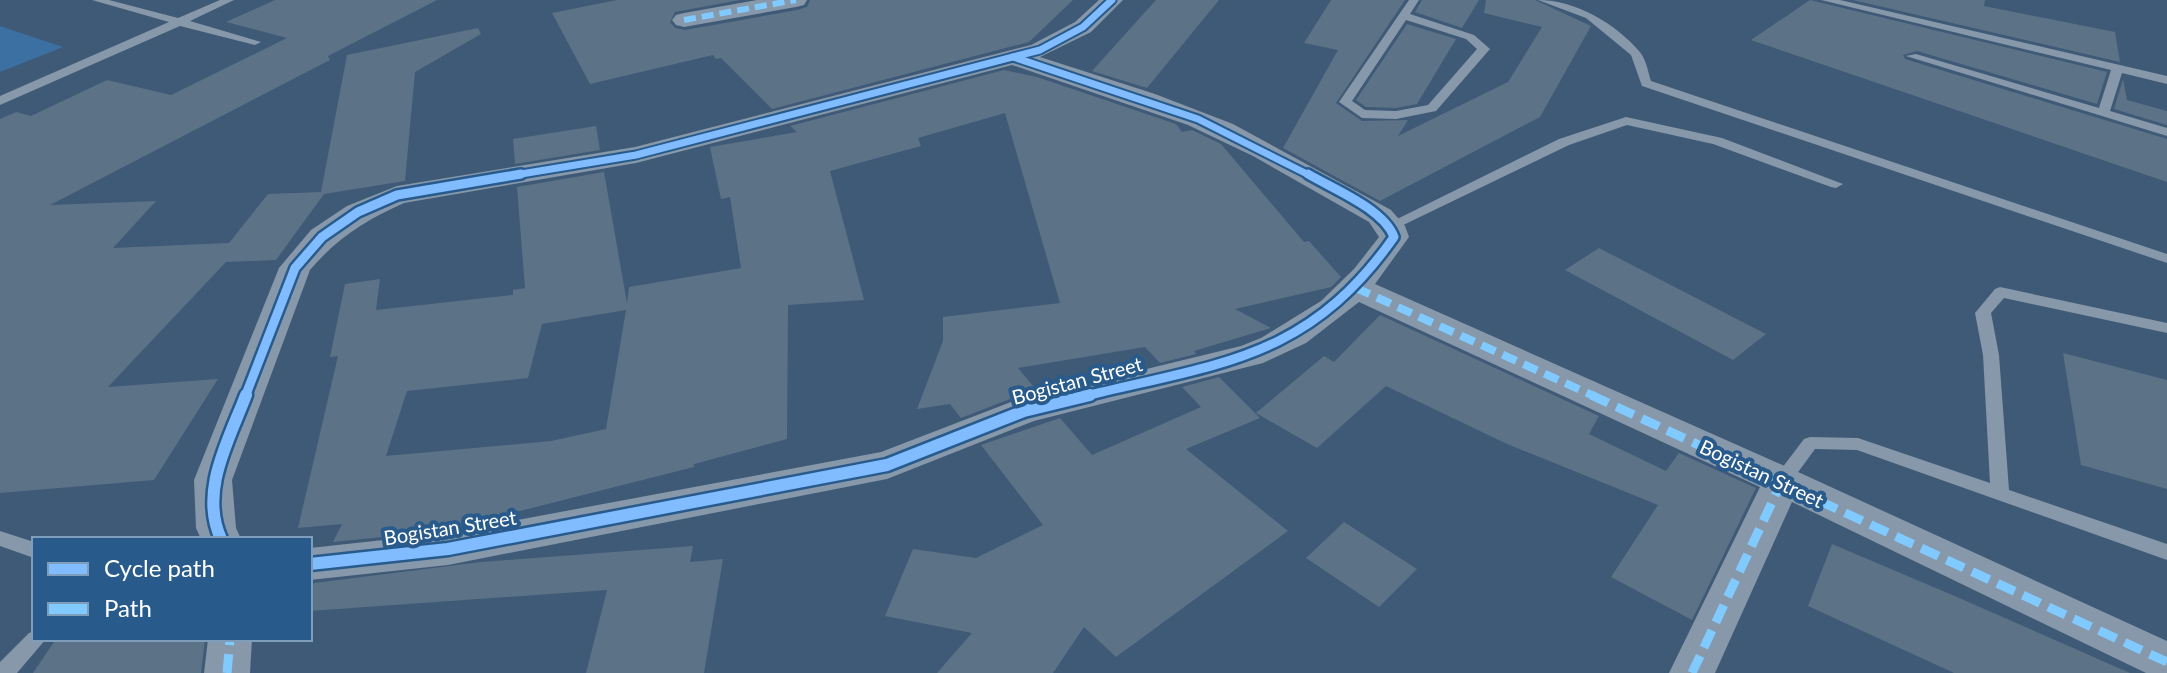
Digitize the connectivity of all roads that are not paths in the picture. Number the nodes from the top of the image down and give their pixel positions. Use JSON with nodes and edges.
{"nodes":[{"id":1,"x":97,"y":0,"type":"edge"},
{"id":2,"x":229,"y":0,"type":"edge"},
{"id":3,"x":796,"y":0,"type":"edge"},
{"id":4,"x":1112,"y":0,"type":"edge"},
{"id":5,"x":1414,"y":0,"type":"edge"},
{"id":6,"x":1543,"y":0,"type":"edge"},
{"id":7,"x":1826,"y":0,"type":"edge"},
{"id":8,"x":1404,"y":16,"type":"junction"},
{"id":9,"x":684,"y":20,"type":"dead end"},
{"id":10,"x":255,"y":42,"type":"dead end"},
{"id":11,"x":1912,"y":56,"type":"dead end"},
{"id":12,"x":1013,"y":57,"type":"junction"},
{"id":13,"x":2118,"y":68,"type":"junction"},
{"id":14,"x":2167,"y":80,"type":"edge"},
{"id":15,"x":0,"y":101,"type":"edge"},
{"id":16,"x":2103,"y":113,"type":"junction"},
{"id":17,"x":2167,"y":132,"type":"edge"},
{"id":18,"x":1836,"y":184,"type":"dead end"},
{"id":19,"x":1390,"y":226,"type":"junction"},
{"id":20,"x":2167,"y":259,"type":"edge"},
{"id":21,"x":1356,"y":288,"type":"junction"},
{"id":22,"x":2167,"y":328,"type":"edge"},
{"id":23,"x":1782,"y":481,"type":"junction"},
{"id":24,"x":2000,"y":493,"type":"junction"},
{"id":25,"x":220,"y":537,"type":"edge"},
{"id":26,"x":0,"y":538,"type":"edge"},
{"id":27,"x":32,"y":549,"type":"edge"},
{"id":28,"x":2167,"y":552,"type":"edge"},
{"id":29,"x":312,"y":564,"type":"edge"},
{"id":30,"x":34,"y":641,"type":"edge"},
{"id":31,"x":230,"y":641,"type":"edge"},
{"id":32,"x":2167,"y":662,"type":"edge"},
{"id":33,"x":3,"y":673,"type":"edge"},
{"id":34,"x":227,"y":673,"type":"edge"},
{"id":35,"x":1692,"y":673,"type":"edge"}],
"edges":[{"from":1,"to":10,"type":"lane"},
{"from":2,"to":15,"type":"lane"},
{"from":3,"to":9,"type":"street"},
{"from":4,"to":12,"type":"street"},
{"from":5,"to":8,"type":"lane"},
{"from":6,"to":20,"type":"lane"},
{"from":7,"to":13,"type":"lane"},
{"from":8,"to":8,"type":"lane"},
{"from":11,"to":16,"type":"lane"},
{"from":12,"to":19,"type":"street"},
{"from":12,"to":25,"type":"street"},
{"from":13,"to":14,"type":"lane"},
{"from":13,"to":16,"type":"lane"},
{"from":16,"to":17,"type":"lane"},
{"from":18,"to":19,"type":"lane"},
{"from":19,"to":21,"type":"street","name":"Bogistan Street"},
{"from":21,"to":23,"type":"street","name":"Bogistan Street"},
{"from":21,"to":29,"type":"street","name":"Bogistan Street"},
{"from":22,"to":24,"type":"lane"},
{"from":23,"to":24,"type":"lane"},
{"from":23,"to":32,"type":"street","name":"Bogistan Street"},
{"from":23,"to":35,"type":"street"},
{"from":24,"to":28,"type":"lane"},
{"from":26,"to":27,"type":"lane"},
{"from":30,"to":33,"type":"lane"},
{"from":31,"to":34,"type":"street"}]}
